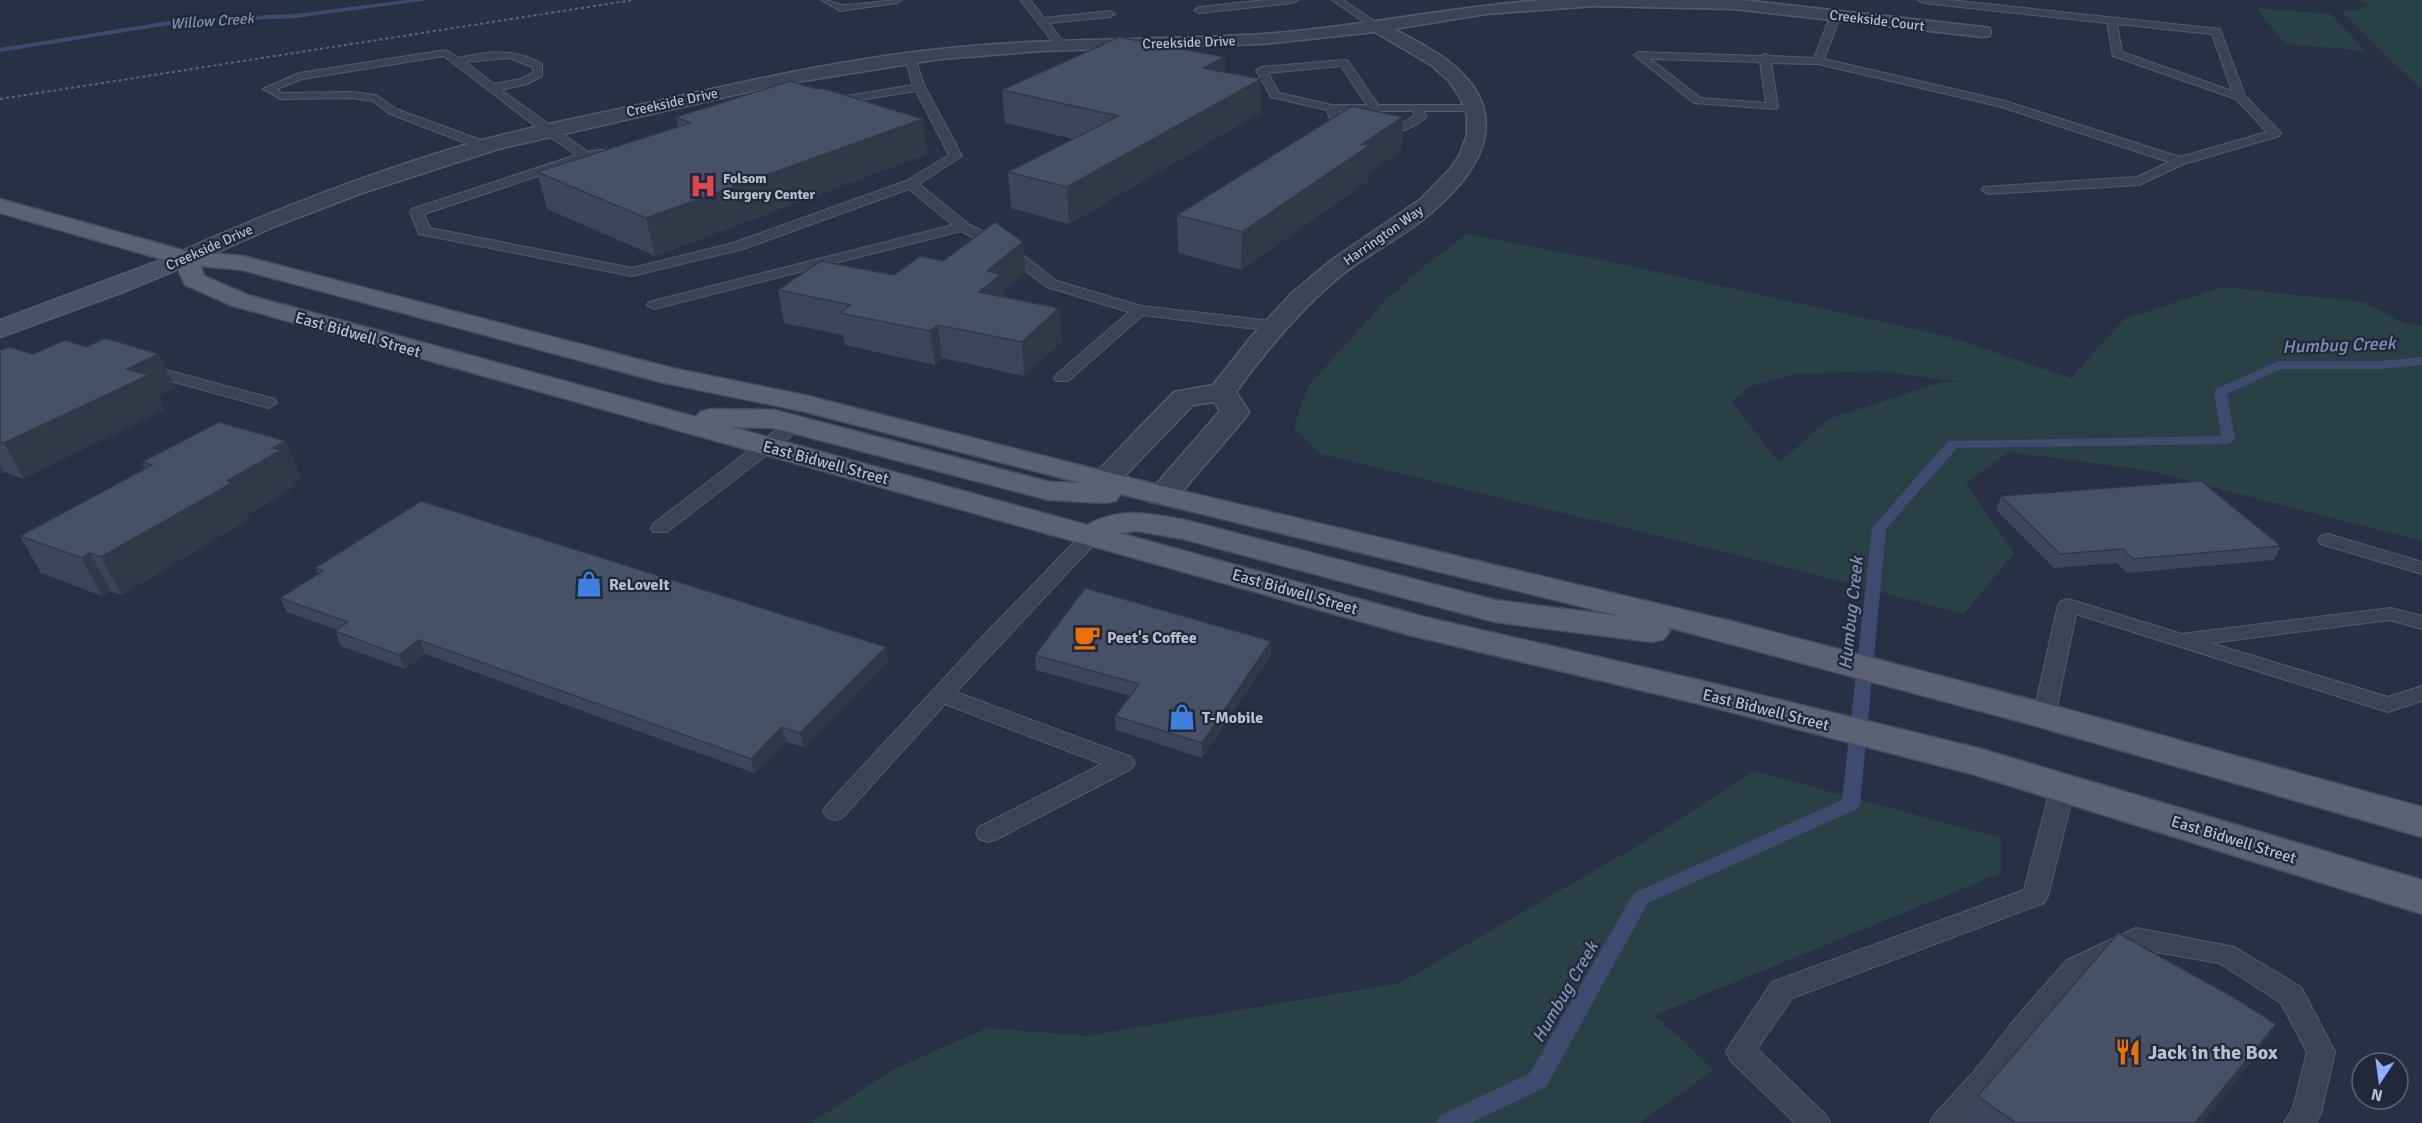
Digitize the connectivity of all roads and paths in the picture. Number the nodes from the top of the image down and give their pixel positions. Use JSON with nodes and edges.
{"nodes":[{"id":1,"x":826,"y":0,"type":"edge"},
{"id":2,"x":897,"y":0,"type":"edge"},
{"id":3,"x":1025,"y":0,"type":"edge"},
{"id":4,"x":1293,"y":0,"type":"edge"},
{"id":5,"x":1337,"y":0,"type":"edge"},
{"id":6,"x":1923,"y":0,"type":"edge"},
{"id":7,"x":1984,"y":4,"type":"edge"},
{"id":8,"x":1199,"y":10,"type":"dead end"},
{"id":9,"x":1110,"y":14,"type":"dead end"},
{"id":10,"x":1840,"y":15,"type":"junction"},
{"id":11,"x":1042,"y":21,"type":"junction"},
{"id":12,"x":2111,"y":21,"type":"junction"},
{"id":13,"x":1378,"y":27,"type":"junction"},
{"id":14,"x":1983,"y":32,"type":"joint"},
{"id":15,"x":1061,"y":45,"type":"junction"},
{"id":16,"x":1765,"y":57,"type":"junction"},
{"id":17,"x":910,"y":58,"type":"junction"},
{"id":18,"x":457,"y":61,"type":"junction"},
{"id":19,"x":1818,"y":61,"type":"junction"},
{"id":20,"x":919,"y":87,"type":"junction"},
{"id":21,"x":492,"y":88,"type":"junction"},
{"id":22,"x":2240,"y":97,"type":"junction"},
{"id":23,"x":817,"y":104,"type":"edge"},
{"id":24,"x":1332,"y":108,"type":"junction"},
{"id":25,"x":1375,"y":108,"type":"junction"},
{"id":26,"x":1415,"y":108,"type":"junction"},
{"id":27,"x":1473,"y":108,"type":"junction"},
{"id":28,"x":547,"y":130,"type":"junction"},
{"id":29,"x":485,"y":146,"type":"junction"},
{"id":30,"x":628,"y":148,"type":"edge"},
{"id":31,"x":607,"y":153,"type":"junction"},
{"id":32,"x":586,"y":156,"type":"junction"},
{"id":33,"x":2180,"y":161,"type":"junction"},
{"id":34,"x":613,"y":168,"type":"edge"},
{"id":35,"x":911,"y":184,"type":"junction"},
{"id":36,"x":1988,"y":190,"type":"dead end"},
{"id":37,"x":0,"y":206,"type":"edge"},
{"id":38,"x":963,"y":227,"type":"junction"},
{"id":39,"x":185,"y":258,"type":"junction"},
{"id":40,"x":654,"y":305,"type":"dead end"},
{"id":41,"x":1140,"y":310,"type":"junction"},
{"id":42,"x":1273,"y":326,"type":"junction"},
{"id":43,"x":0,"y":329,"type":"edge"},
{"id":44,"x":130,"y":365,"type":"edge"},
{"id":45,"x":1062,"y":378,"type":"dead end"},
{"id":46,"x":1222,"y":392,"type":"junction"},
{"id":47,"x":269,"y":403,"type":"dead end"},
{"id":48,"x":660,"y":417,"type":"junction"},
{"id":49,"x":795,"y":424,"type":"junction"},
{"id":50,"x":766,"y":445,"type":"junction"},
{"id":51,"x":1104,"y":480,"type":"junction"},
{"id":52,"x":1162,"y":495,"type":"junction"},
{"id":53,"x":660,"y":528,"type":"dead end"},
{"id":54,"x":1092,"y":535,"type":"junction"},
{"id":55,"x":2328,"y":540,"type":"dead end"},
{"id":56,"x":2422,"y":568,"type":"edge"},
{"id":57,"x":2422,"y":622,"type":"edge"},
{"id":58,"x":2180,"y":640,"type":"junction"},
{"id":59,"x":1763,"y":641,"type":"junction"},
{"id":60,"x":2422,"y":693,"type":"edge"},
{"id":61,"x":941,"y":695,"type":"junction"},
{"id":62,"x":2027,"y":711,"type":"junction"},
{"id":63,"x":2063,"y":787,"type":"junction"},
{"id":64,"x":835,"y":811,"type":"dead end"},
{"id":65,"x":2422,"y":822,"type":"edge"},
{"id":66,"x":988,"y":833,"type":"dead end"},
{"id":67,"x":2422,"y":897,"type":"edge"},
{"id":68,"x":2302,"y":1118,"type":"edge"},
{"id":69,"x":1815,"y":1123,"type":"edge"},
{"id":70,"x":1945,"y":1123,"type":"edge"}],
"edges":[{"from":1,"to":2,"type":"lane"},
{"from":3,"to":11,"type":"lane"},
{"from":4,"to":8,"type":"lane"},
{"from":5,"to":13,"type":"lane"},
{"from":6,"to":7,"type":"lane"},
{"from":7,"to":12,"type":"lane"},
{"from":7,"to":14,"type":"lane"},
{"from":9,"to":11,"type":"lane"},
{"from":10,"to":13,"type":"street","name":"Creekside Court"},
{"from":10,"to":14,"type":"street","name":"Creekside Court"},
{"from":10,"to":19,"type":"lane"},
{"from":11,"to":15,"type":"lane"},
{"from":12,"to":22,"type":"lane"},
{"from":12,"to":22,"type":"lane"},
{"from":13,"to":15,"type":"street","name":"Creekside Drive"},
{"from":13,"to":27,"type":"street","name":"Harrington Way"},
{"from":15,"to":17,"type":"street","name":"Creekside Drive"},
{"from":16,"to":16,"type":"lane"},
{"from":16,"to":19,"type":"lane"},
{"from":17,"to":20,"type":"lane"},
{"from":17,"to":28,"type":"street","name":"Creekside Drive"},
{"from":18,"to":21,"type":"lane"},
{"from":18,"to":21,"type":"lane"},
{"from":18,"to":29,"type":"lane"},
{"from":19,"to":33,"type":"lane"},
{"from":20,"to":23,"type":"lane"},
{"from":20,"to":35,"type":"lane"},
{"from":21,"to":28,"type":"lane"},
{"from":22,"to":33,"type":"lane"},
{"from":24,"to":25,"type":"lane"},
{"from":24,"to":25,"type":"lane"},
{"from":24,"to":26,"type":"lane"},
{"from":25,"to":26,"type":"lane"},
{"from":26,"to":27,"type":"lane"},
{"from":27,"to":42,"type":"street","name":"Harrington Way"},
{"from":28,"to":29,"type":"street","name":"Creekside Drive"},
{"from":28,"to":32,"type":"lane"},
{"from":29,"to":39,"type":"street","name":"Creekside Drive"},
{"from":30,"to":31,"type":"lane"},
{"from":31,"to":32,"type":"lane"},
{"from":31,"to":34,"type":"lane"},
{"from":32,"to":35,"type":"lane"},
{"from":33,"to":36,"type":"lane"},
{"from":35,"to":38,"type":"lane"},
{"from":37,"to":39,"type":"main road"},
{"from":38,"to":40,"type":"lane"},
{"from":38,"to":41,"type":"lane"},
{"from":39,"to":43,"type":"street","name":"Creekside Drive"},
{"from":39,"to":48,"type":"main road","name":"East Bidwell Street"},
{"from":39,"to":51,"type":"main road"},
{"from":41,"to":42,"type":"lane"},
{"from":41,"to":45,"type":"lane"},
{"from":42,"to":46,"type":"street","name":"Harrington Way"},
{"from":44,"to":47,"type":"lane"},
{"from":46,"to":51,"type":"street"},
{"from":46,"to":52,"type":"street"},
{"from":48,"to":49,"type":"main road"},
{"from":48,"to":50,"type":"main road","name":"East Bidwell Street"},
{"from":49,"to":50,"type":"lane"},
{"from":49,"to":52,"type":"main road"},
{"from":50,"to":53,"type":"lane"},
{"from":50,"to":54,"type":"main road","name":"East Bidwell Street"},
{"from":51,"to":52,"type":"main road"},
{"from":52,"to":59,"type":"main road"},
{"from":54,"to":59,"type":"main road"},
{"from":54,"to":61,"type":"lane"},
{"from":54,"to":63,"type":"main road","name":"East Bidwell Street"},
{"from":55,"to":56,"type":"lane"},
{"from":57,"to":58,"type":"lane"},
{"from":58,"to":60,"type":"lane"},
{"from":58,"to":62,"type":"lane"},
{"from":59,"to":62,"type":"main road"},
{"from":61,"to":64,"type":"lane"},
{"from":61,"to":66,"type":"lane"},
{"from":62,"to":65,"type":"main road"},
{"from":63,"to":67,"type":"main road","name":"East Bidwell Street"},
{"from":63,"to":69,"type":"lane"},
{"from":68,"to":70,"type":"lane"}]}
